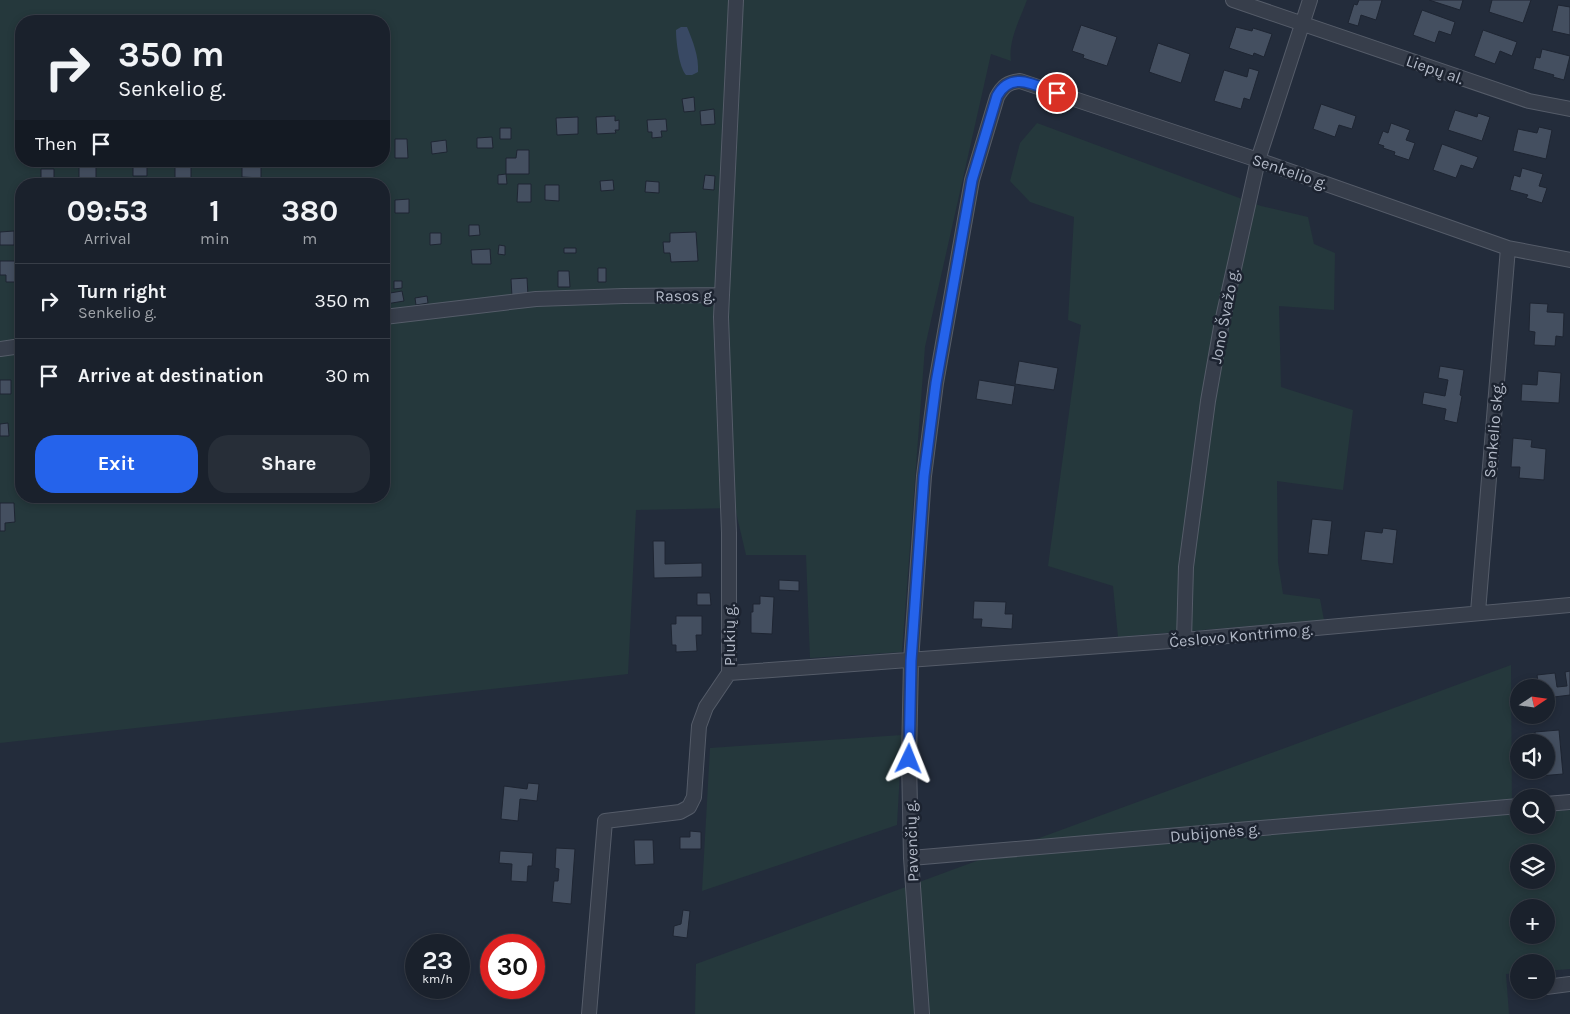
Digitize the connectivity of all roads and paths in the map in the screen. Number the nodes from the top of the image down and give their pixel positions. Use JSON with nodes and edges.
{"nodes":[{"id":1,"x":736,"y":0,"type":"edge"},
{"id":2,"x":1233,"y":0,"type":"edge"},
{"id":3,"x":1310,"y":0,"type":"edge"},
{"id":4,"x":1302,"y":23,"type":"junction"},
{"id":5,"x":1010,"y":82,"type":"joint"},
{"id":6,"x":1570,"y":109,"type":"edge"},
{"id":7,"x":1258,"y":160,"type":"junction"},
{"id":8,"x":1508,"y":248,"type":"junction"},
{"id":9,"x":1570,"y":260,"type":"edge"},
{"id":10,"x":722,"y":295,"type":"junction"},
{"id":11,"x":390,"y":316,"type":"edge"},
{"id":12,"x":15,"y":347,"type":"edge"},
{"id":13,"x":0,"y":349,"type":"edge"},
{"id":14,"x":1570,"y":605,"type":"edge"},
{"id":15,"x":1478,"y":612,"type":"junction"},
{"id":16,"x":1184,"y":640,"type":"junction"},
{"id":17,"x":911,"y":661,"type":"junction"},
{"id":18,"x":730,"y":673,"type":"junction"},
{"id":19,"x":1570,"y":802,"type":"edge"},
{"id":20,"x":1555,"y":803,"type":"edge"},
{"id":21,"x":1510,"y":807,"type":"edge"},
{"id":22,"x":911,"y":858,"type":"junction"},
{"id":23,"x":1570,"y":984,"type":"edge"},
{"id":24,"x":1555,"y":986,"type":"edge"},
{"id":25,"x":589,"y":1014,"type":"edge"},
{"id":26,"x":922,"y":1014,"type":"edge"}],
"edges":[{"from":1,"to":10,"type":"street","name":"Rasos g."},
{"from":2,"to":4,"type":"street","name":"Liepų al."},
{"from":3,"to":4,"type":"street","name":"Jono Švažo g."},
{"from":4,"to":6,"type":"street","name":"Liepų al."},
{"from":4,"to":7,"type":"street","name":"Jono Švažo g."},
{"from":5,"to":7,"type":"street","name":"Senkelio g."},
{"from":5,"to":17,"type":"street","name":"Pavenčių g."},
{"from":7,"to":8,"type":"street","name":"Senkelio g."},
{"from":7,"to":16,"type":"street","name":"Jono Švažo g."},
{"from":8,"to":9,"type":"street","name":"Senkelio g."},
{"from":8,"to":15,"type":"street","name":"Senkelio skg."},
{"from":10,"to":11,"type":"street","name":"Rasos g."},
{"from":10,"to":18,"type":"street","name":"Plukių g."},
{"from":12,"to":13,"type":"street"},
{"from":14,"to":15,"type":"street","name":"Česlovo Kontrimo g."},
{"from":15,"to":16,"type":"street","name":"Česlovo Kontrimo g."},
{"from":16,"to":17,"type":"street","name":"Česlovo Kontrimo g."},
{"from":17,"to":18,"type":"street","name":"Česlovo Kontrimo g."},
{"from":17,"to":22,"type":"street","name":"Pavenčių g."},
{"from":18,"to":25,"type":"street","name":"Plukių g."},
{"from":19,"to":20,"type":"street"},
{"from":21,"to":22,"type":"street","name":"Dubijonės g."},
{"from":22,"to":26,"type":"street","name":"Pavenčių g."},
{"from":23,"to":24,"type":"street"}]}
